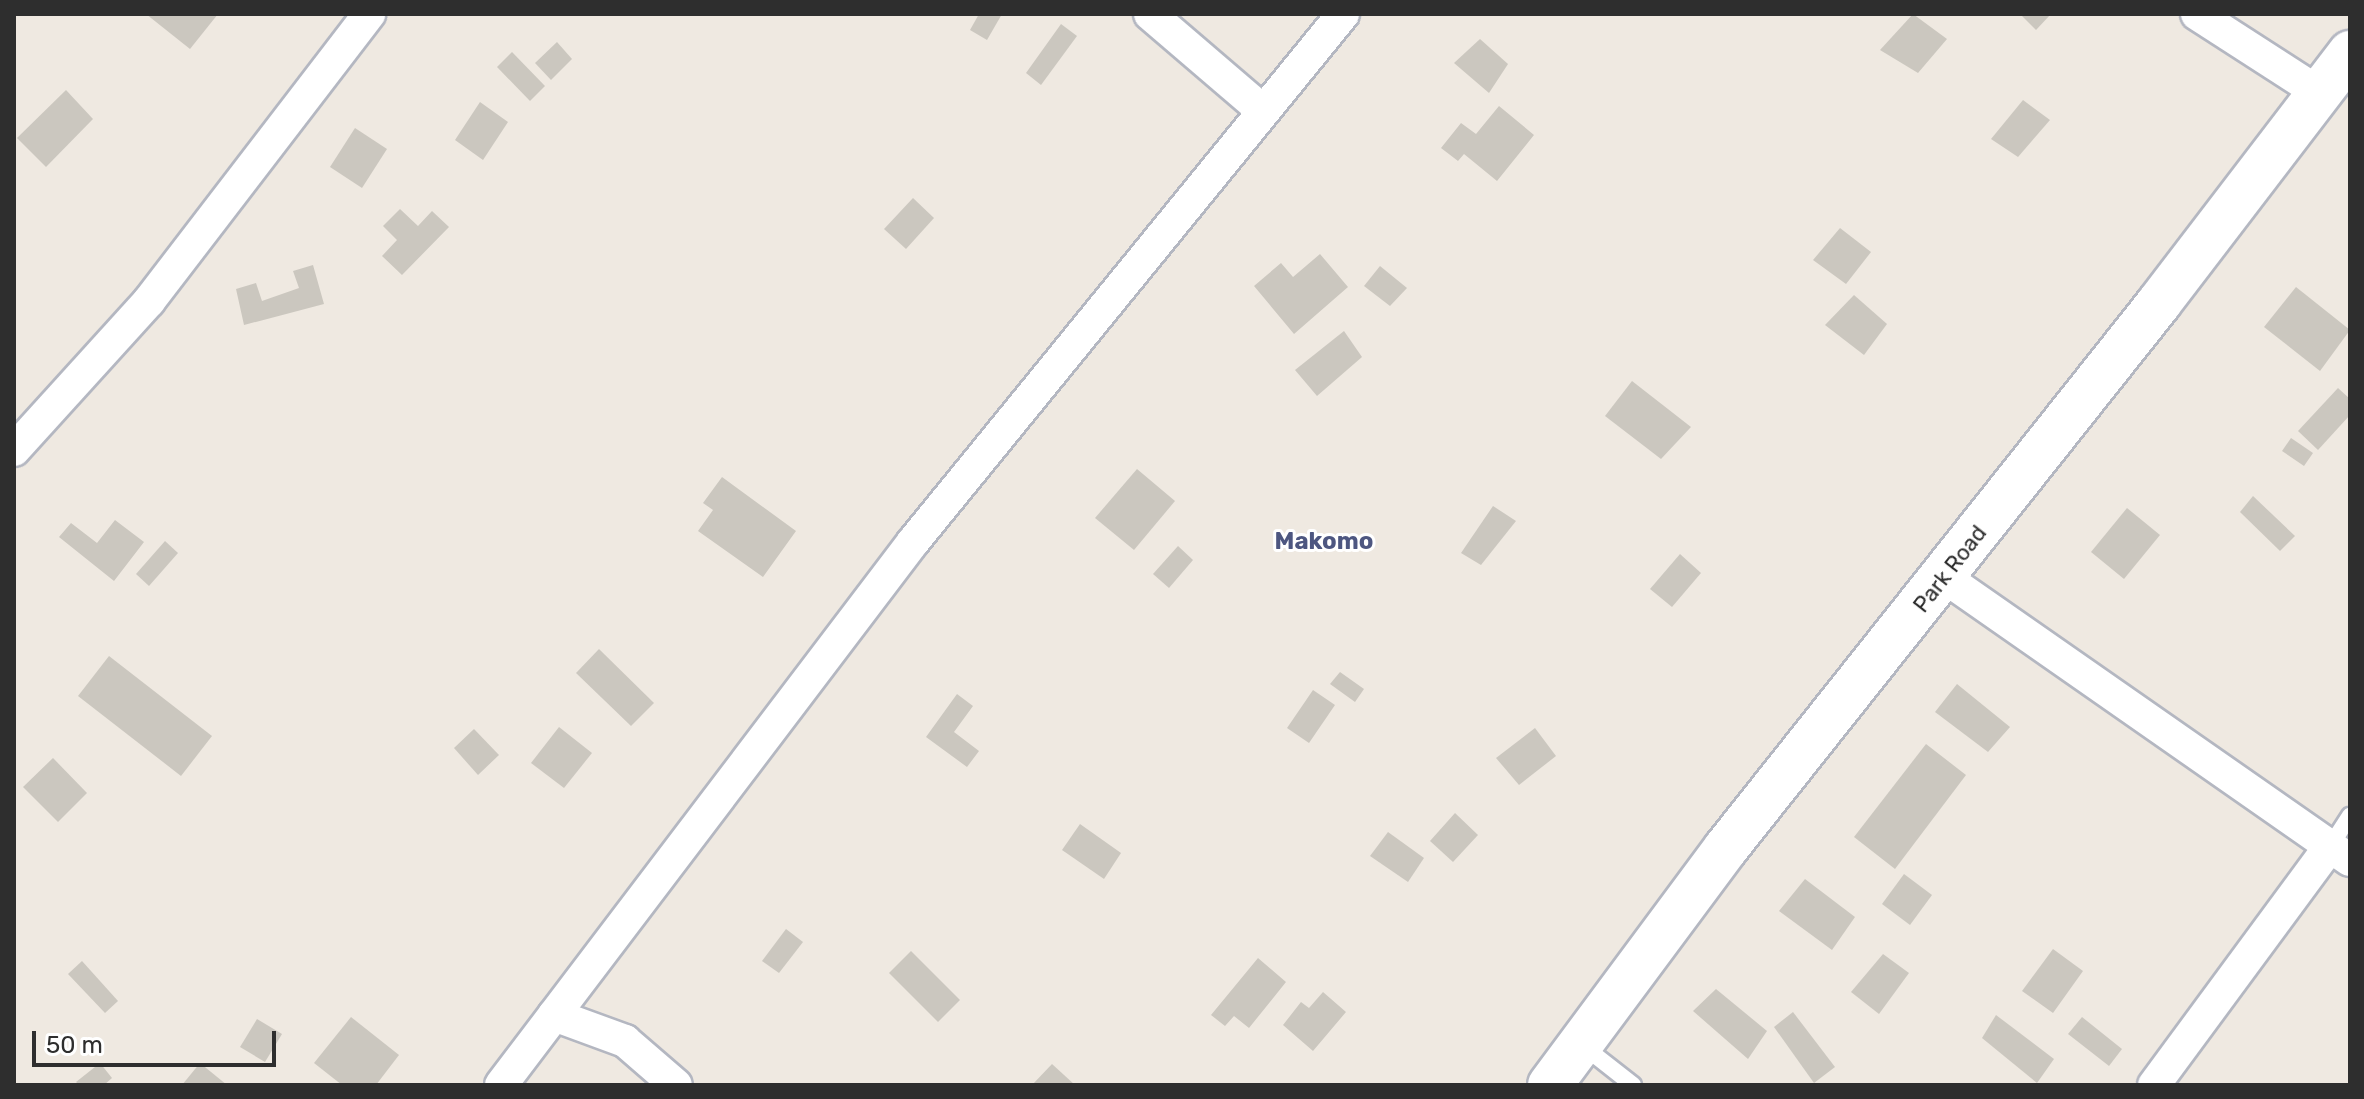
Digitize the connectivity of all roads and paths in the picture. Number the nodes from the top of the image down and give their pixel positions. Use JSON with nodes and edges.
{"nodes":[{"id":1,"x":369,"y":14,"type":"edge"},
{"id":2,"x":1150,"y":14,"type":"edge"},
{"id":3,"x":1343,"y":14,"type":"edge"},
{"id":4,"x":2197,"y":14,"type":"edge"},
{"id":5,"x":2350,"y":53,"type":"edge"},
{"id":6,"x":2321,"y":94,"type":"junction"},
{"id":7,"x":1263,"y":111,"type":"junction"},
{"id":8,"x":14,"y":450,"type":"edge"},
{"id":9,"x":1944,"y":577,"type":"junction"},
{"id":10,"x":2350,"y":816,"type":"edge"},
{"id":11,"x":2340,"y":852,"type":"edge"},
{"id":12,"x":554,"y":1015,"type":"junction"},
{"id":13,"x":1580,"y":1044,"type":"junction"},
{"id":14,"x":501,"y":1085,"type":"edge"},
{"id":15,"x":676,"y":1085,"type":"edge"},
{"id":16,"x":1550,"y":1085,"type":"edge"},
{"id":17,"x":1633,"y":1085,"type":"edge"},
{"id":18,"x":2154,"y":1085,"type":"edge"}],
"edges":[{"from":1,"to":8,"type":"street"},
{"from":2,"to":7,"type":"street"},
{"from":3,"to":7,"type":"street"},
{"from":4,"to":6,"type":"street"},
{"from":5,"to":6,"type":"street","name":"Park Road"},
{"from":6,"to":9,"type":"street","name":"Park Road"},
{"from":7,"to":12,"type":"street"},
{"from":9,"to":11,"type":"street"},
{"from":9,"to":13,"type":"street","name":"Park Road"},
{"from":10,"to":11,"type":"lane"},
{"from":11,"to":18,"type":"street"},
{"from":12,"to":14,"type":"street"},
{"from":12,"to":15,"type":"street"},
{"from":13,"to":16,"type":"street","name":"Park Road"},
{"from":13,"to":17,"type":"lane"}]}
